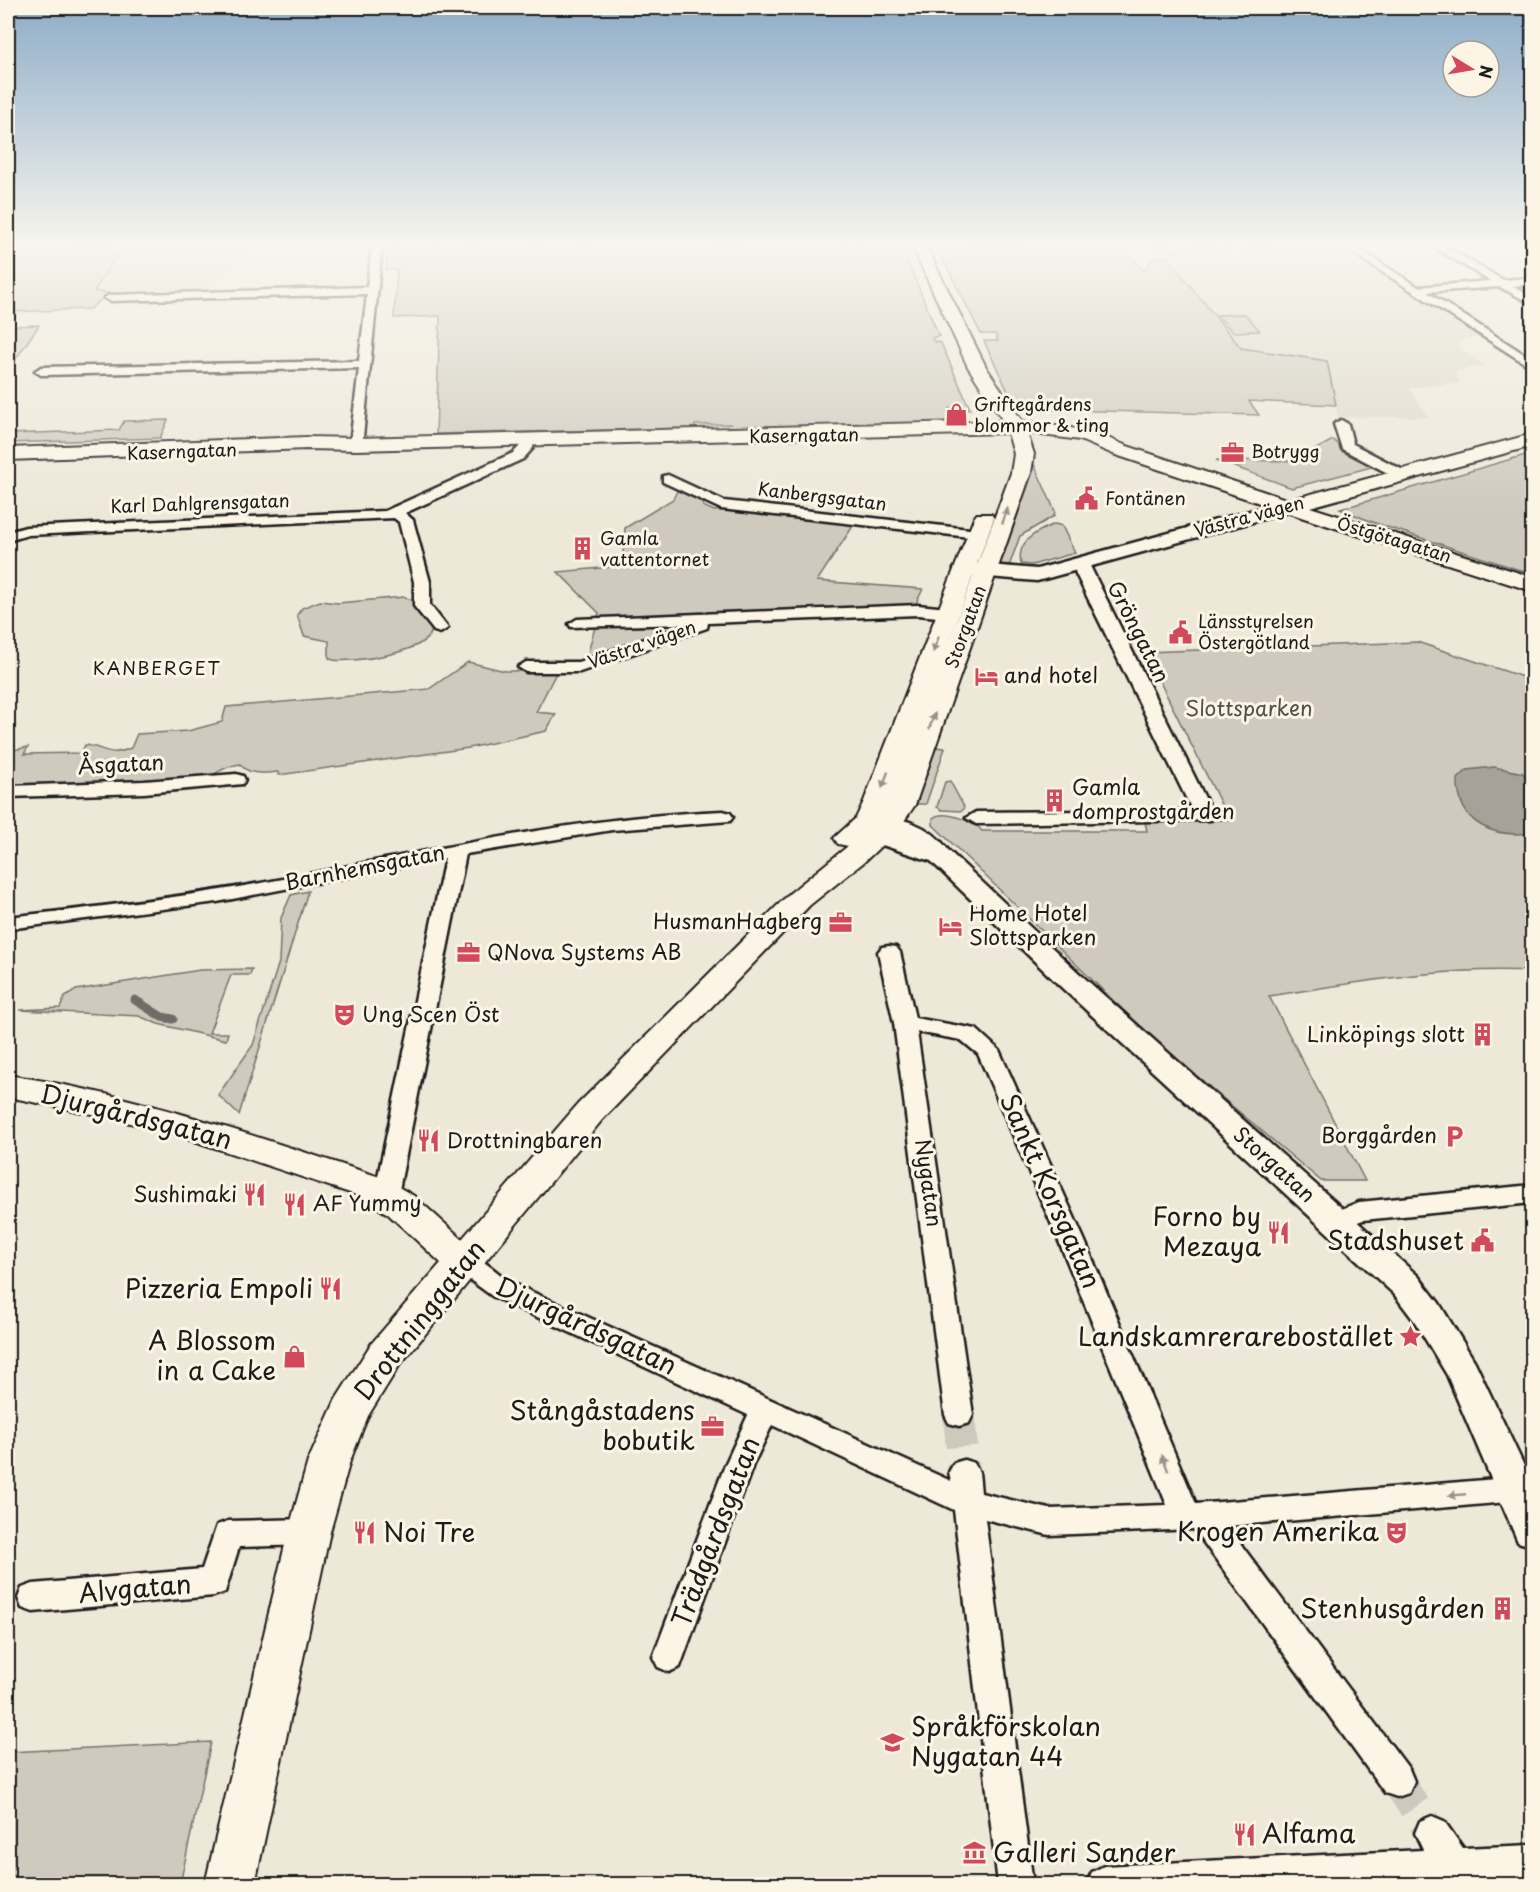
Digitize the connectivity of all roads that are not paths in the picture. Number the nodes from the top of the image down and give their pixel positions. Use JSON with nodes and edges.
{"nodes":[{"id":1,"x":369,"y":334,"type":"edge"},
{"id":2,"x":961,"y":334,"type":"edge"},
{"id":3,"x":1486,"y":334,"type":"edge"},
{"id":4,"x":366,"y":364,"type":"junction"},
{"id":5,"x":1533,"y":364,"type":"edge"},
{"id":6,"x":41,"y":371,"type":"dead end"},
{"id":7,"x":1341,"y":424,"type":"dead end"},
{"id":8,"x":1007,"y":432,"type":"junction"},
{"id":9,"x":590,"y":439,"type":"junction"},
{"id":10,"x":527,"y":440,"type":"junction"},
{"id":11,"x":1533,"y":440,"type":"edge"},
{"id":12,"x":357,"y":444,"type":"junction"},
{"id":13,"x":1120,"y":450,"type":"junction"},
{"id":14,"x":8,"y":456,"type":"edge"},
{"id":15,"x":1402,"y":475,"type":"junction"},
{"id":16,"x":668,"y":479,"type":"dead end"},
{"id":17,"x":1290,"y":506,"type":"junction"},
{"id":18,"x":395,"y":512,"type":"junction"},
{"id":19,"x":978,"y":534,"type":"junction"},
{"id":20,"x":8,"y":537,"type":"edge"},
{"id":21,"x":1082,"y":564,"type":"junction"},
{"id":22,"x":975,"y":570,"type":"junction"},
{"id":23,"x":1533,"y":584,"type":"edge"},
{"id":24,"x":947,"y":613,"type":"junction"},
{"id":25,"x":721,"y":618,"type":"junction"},
{"id":26,"x":577,"y":624,"type":"dead end"},
{"id":27,"x":440,"y":628,"type":"dead end"},
{"id":28,"x":526,"y":668,"type":"dead end"},
{"id":29,"x":236,"y":780,"type":"dead end"},
{"id":30,"x":8,"y":792,"type":"edge"},
{"id":31,"x":723,"y":817,"type":"dead end"},
{"id":32,"x":976,"y":818,"type":"dead end"},
{"id":33,"x":877,"y":827,"type":"junction"},
{"id":34,"x":457,"y":849,"type":"junction"},
{"id":35,"x":8,"y":923,"type":"edge"},
{"id":36,"x":889,"y":952,"type":"dead end"},
{"id":37,"x":904,"y":1023,"type":"junction"},
{"id":38,"x":8,"y":1086,"type":"edge"},
{"id":39,"x":1533,"y":1194,"type":"edge"},
{"id":40,"x":386,"y":1195,"type":"junction"},
{"id":41,"x":1336,"y":1221,"type":"junction"},
{"id":42,"x":464,"y":1262,"type":"junction"},
{"id":43,"x":765,"y":1409,"type":"junction"},
{"id":44,"x":958,"y":1415,"type":"tunnel mouth"},
{"id":45,"x":966,"y":1487,"type":"junction"},
{"id":46,"x":1524,"y":1489,"type":"edge"},
{"id":47,"x":1194,"y":1516,"type":"junction"},
{"id":48,"x":1533,"y":1530,"type":"edge"},
{"id":49,"x":309,"y":1532,"type":"junction"},
{"id":50,"x":33,"y":1598,"type":"dead end"},
{"id":51,"x":669,"y":1657,"type":"dead end"},
{"id":52,"x":1397,"y":1782,"type":"tunnel mouth"},
{"id":53,"x":1432,"y":1833,"type":"tunnel mouth"},
{"id":54,"x":1533,"y":1862,"type":"edge"},
{"id":55,"x":1455,"y":1866,"type":"junction"},
{"id":56,"x":230,"y":1884,"type":"edge"},
{"id":57,"x":1015,"y":1884,"type":"edge"},
{"id":58,"x":1104,"y":1884,"type":"edge"}],
"edges":[{"from":1,"to":4,"type":"street"},
{"from":2,"to":8,"type":"main road"},
{"from":3,"to":5,"type":"street"},
{"from":4,"to":6,"type":"street"},
{"from":4,"to":12,"type":"street"},
{"from":7,"to":15,"type":"street"},
{"from":8,"to":9,"type":"main road","name":"Kaserngatan"},
{"from":8,"to":9,"type":"main road","name":"Kaserngatan"},
{"from":8,"to":13,"type":"main road","name":"Östgötagatan"},
{"from":8,"to":13,"type":"main road","name":"Östgötagatan"},
{"from":8,"to":19,"type":"main road","name":"Storgatan"},
{"from":22,"to":8,"type":"main road","name":"Storgatan","one_way":true},
{"from":9,"to":10,"type":"main road","name":"Kaserngatan"},
{"from":10,"to":12,"type":"main road","name":"Kaserngatan"},
{"from":10,"to":18,"type":"street","name":"Karl Dahlgrensgatan"},
{"from":11,"to":15,"type":"main road","name":"Västra vägen"},
{"from":12,"to":14,"type":"main road","name":"Kaserngatan"},
{"from":13,"to":17,"type":"main road","name":"Östgötagatan"},
{"from":15,"to":17,"type":"main road","name":"Västra vägen"},
{"from":16,"to":19,"type":"street","name":"Kanbergsgatan"},
{"from":17,"to":21,"type":"street","name":"Västra vägen"},
{"from":17,"to":23,"type":"main road","name":"Östgötagatan"},
{"from":18,"to":20,"type":"street","name":"Karl Dahlgrensgatan"},
{"from":18,"to":27,"type":"street"},
{"from":19,"to":22,"type":"main road","name":"Storgatan"},
{"from":21,"to":22,"type":"street","name":"Västra vägen"},
{"from":21,"to":32,"type":"street","name":"Gröngatan"},
{"from":22,"to":24,"type":"main road","name":"Storgatan"},
{"from":33,"to":22,"type":"main road","name":"Storgatan","one_way":true},
{"from":24,"to":25,"type":"street","name":"Västra vägen"},
{"from":24,"to":33,"type":"main road","name":"Storgatan","one_way":true},
{"from":25,"to":26,"type":"street","name":"Västra vägen"},
{"from":25,"to":28,"type":"street","name":"Västra vägen"},
{"from":29,"to":30,"type":"street","name":"Åsgatan"},
{"from":31,"to":34,"type":"street","name":"Barnhemsgatan"},
{"from":33,"to":41,"type":"street","name":"Storgatan"},
{"from":33,"to":42,"type":"main road","name":"Drottninggatan"},
{"from":34,"to":35,"type":"street","name":"Barnhemsgatan"},
{"from":34,"to":40,"type":"street"},
{"from":36,"to":37,"type":"street","name":"Nygatan"},
{"from":37,"to":44,"type":"street","name":"Nygatan"},
{"from":47,"to":37,"type":"street","name":"Sankt Korsgatan","one_way":true},
{"from":38,"to":40,"type":"main road","name":"Djurgårdsgatan"},
{"from":39,"to":41,"type":"street"},
{"from":40,"to":42,"type":"main road","name":"Djurgårdsgatan"},
{"from":41,"to":46,"type":"street","name":"Storgatan"},
{"from":42,"to":43,"type":"street","name":"Djurgårdsgatan"},
{"from":42,"to":49,"type":"main road","name":"Drottninggatan"},
{"from":43,"to":45,"type":"street","name":"Djurgårdsgatan"},
{"from":43,"to":51,"type":"street","name":"Trädgårdsgatan"},
{"from":45,"to":47,"type":"street","name":"Djurgårdsgatan"},
{"from":45,"to":57,"type":"street"},
{"from":46,"to":47,"type":"street","name":"Djurgårdsgatan","one_way":true},
{"from":46,"to":48,"type":"street","name":"Storgatan"},
{"from":47,"to":52,"type":"street","name":"Sankt Korsgatan"},
{"from":49,"to":50,"type":"street","name":"Alvgatan"},
{"from":49,"to":56,"type":"main road","name":"Drottninggatan"},
{"from":53,"to":55,"type":"street"},
{"from":54,"to":55,"type":"street"},
{"from":55,"to":58,"type":"street"}]}
